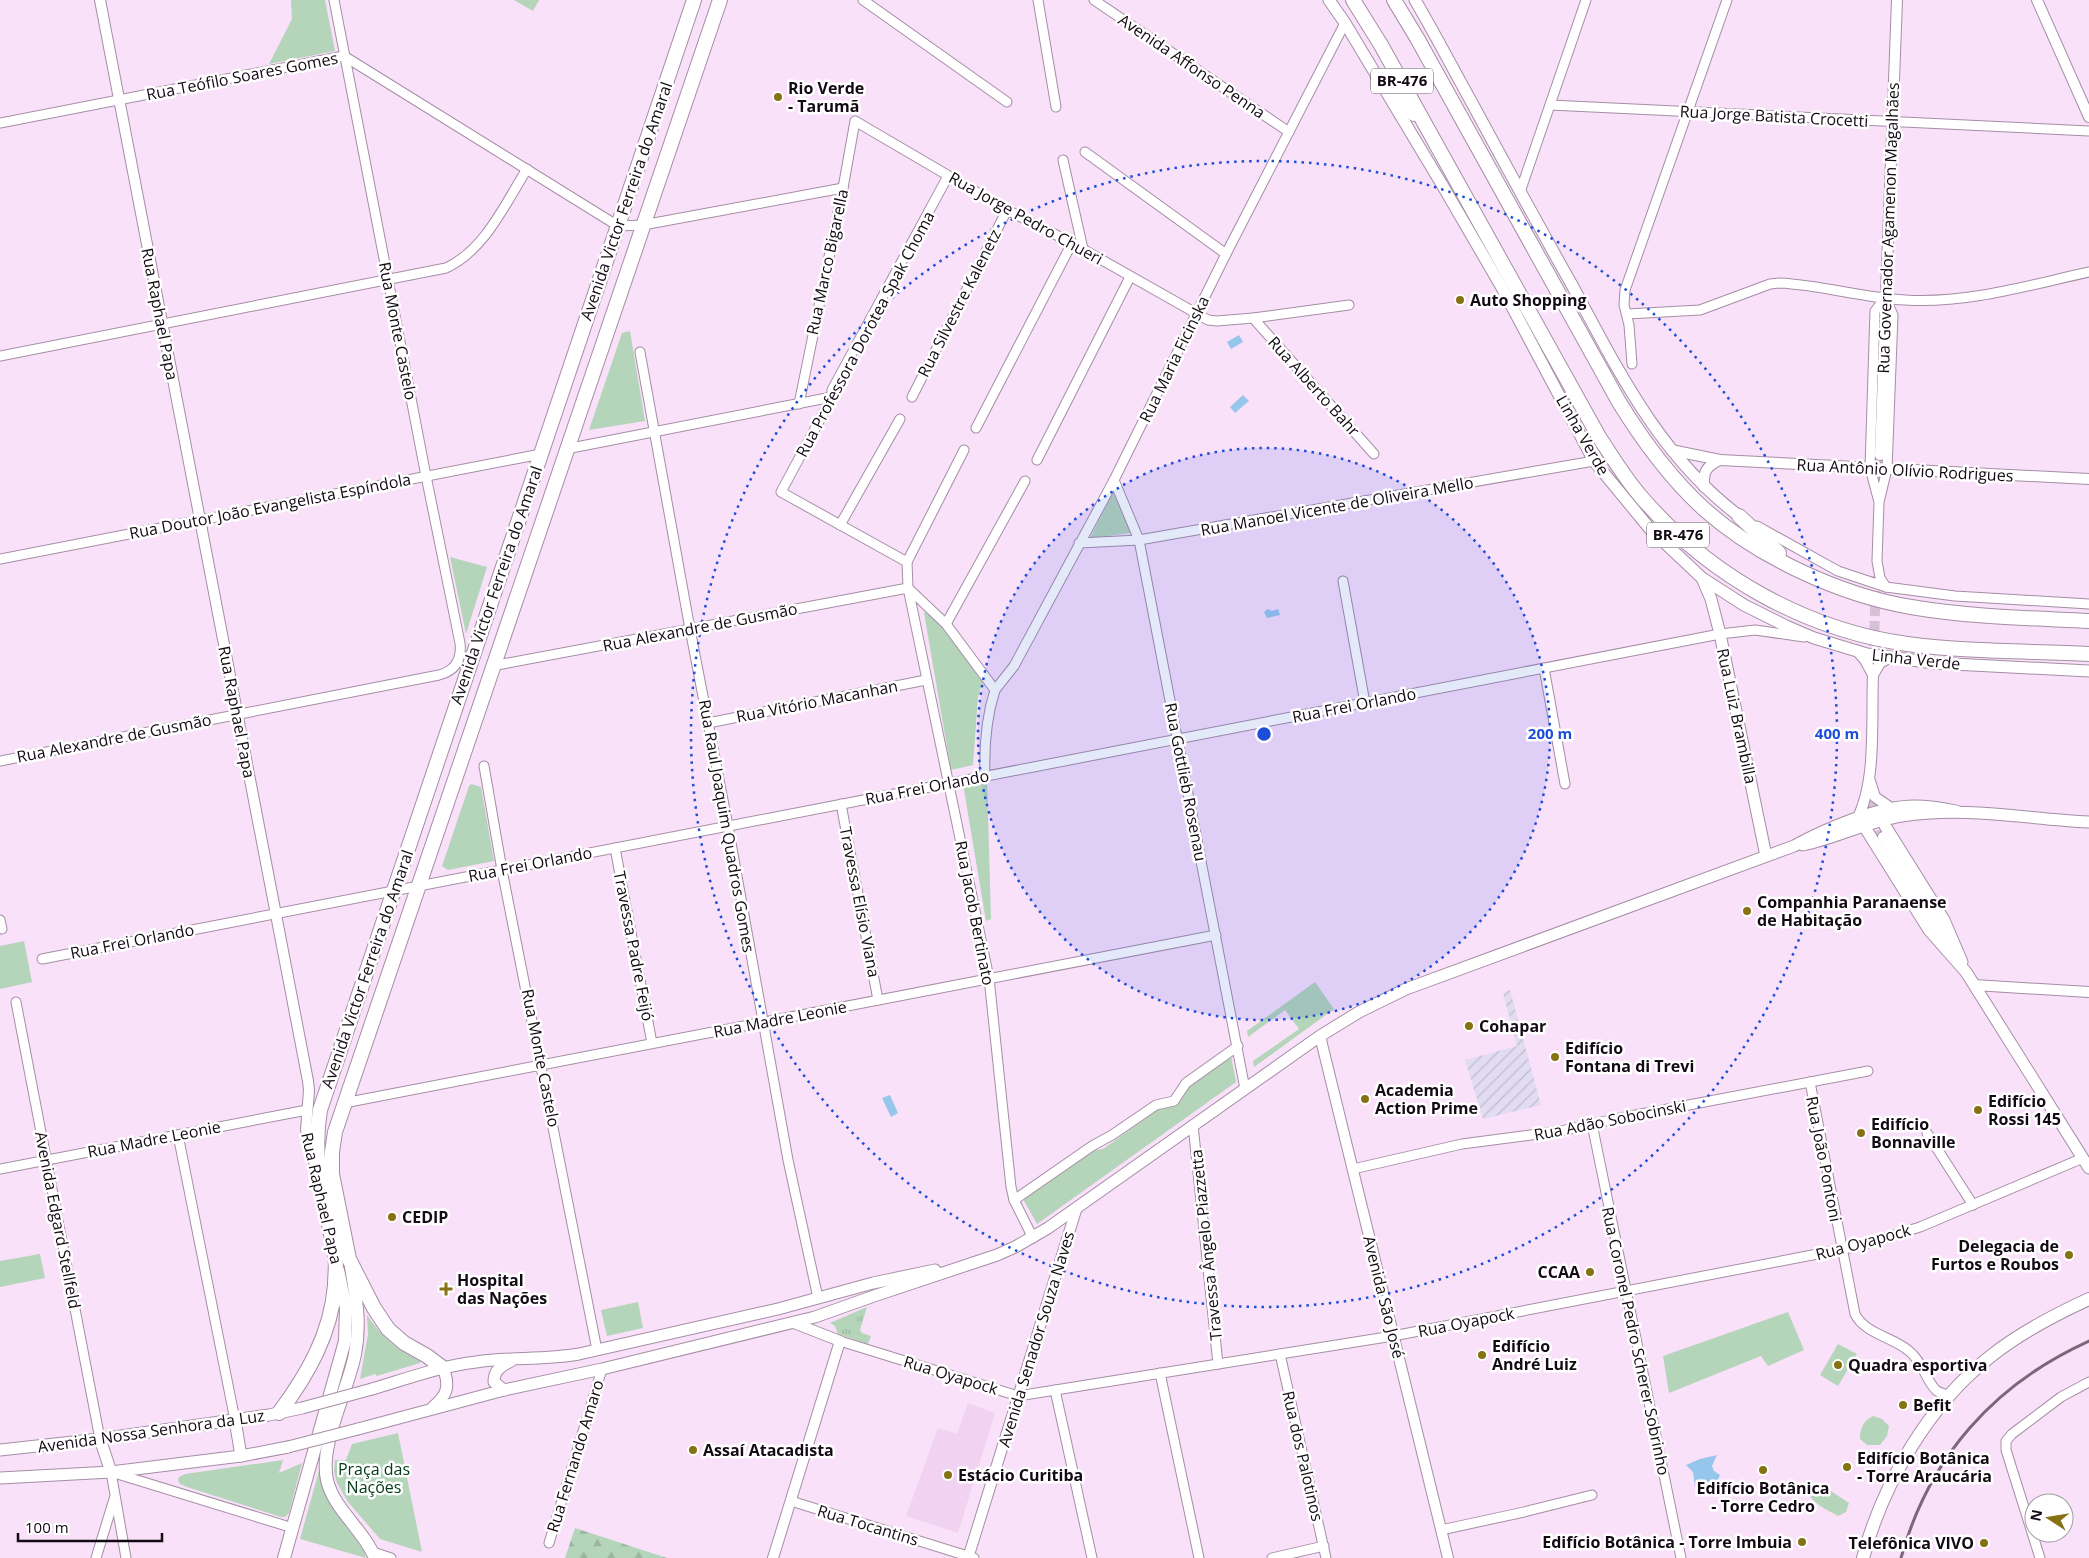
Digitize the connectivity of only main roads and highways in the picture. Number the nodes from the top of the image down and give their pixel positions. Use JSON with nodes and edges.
{"nodes":[{"id":1,"x":694,"y":0,"type":"edge"},
{"id":2,"x":720,"y":0,"type":"edge"},
{"id":3,"x":1329,"y":0,"type":"edge"},
{"id":4,"x":1353,"y":0,"type":"edge"},
{"id":5,"x":1394,"y":0,"type":"edge"},
{"id":6,"x":1415,"y":0,"type":"edge"},
{"id":7,"x":1378,"y":77,"type":"junction"},
{"id":8,"x":1428,"y":129,"type":"junction"},
{"id":9,"x":1739,"y":516,"type":"joint"},
{"id":10,"x":1796,"y":569,"type":"junction"},
{"id":11,"x":1702,"y":578,"type":"junction"},
{"id":12,"x":2089,"y":621,"type":"edge"},
{"id":13,"x":2089,"y":654,"type":"edge"},
{"id":14,"x":2089,"y":671,"type":"edge"},
{"id":15,"x":1956,"y":812,"type":"junction"},
{"id":16,"x":2089,"y":815,"type":"edge"},
{"id":17,"x":2030,"y":816,"type":"junction"},
{"id":18,"x":1882,"y":820,"type":"junction"},
{"id":19,"x":2089,"y":822,"type":"edge"},
{"id":20,"x":1860,"y":823,"type":"junction"},
{"id":21,"x":1766,"y":856,"type":"junction"},
{"id":22,"x":1966,"y":972,"type":"junction"},
{"id":23,"x":332,"y":1162,"type":"joint"},
{"id":24,"x":2086,"y":1163,"type":"edge"},
{"id":25,"x":318,"y":1173,"type":"joint"},
{"id":26,"x":342,"y":1258,"type":"junction"},
{"id":27,"x":962,"y":1268,"type":"junction"},
{"id":28,"x":2089,"y":1299,"type":"edge"},
{"id":29,"x":514,"y":1359,"type":"junction"},
{"id":30,"x":442,"y":1368,"type":"junction"},
{"id":31,"x":504,"y":1390,"type":"junction"},
{"id":32,"x":432,"y":1408,"type":"junction"},
{"id":33,"x":280,"y":1413,"type":"junction"},
{"id":34,"x":235,"y":1420,"type":"junction"},
{"id":35,"x":100,"y":1439,"type":"junction"},
{"id":36,"x":0,"y":1450,"type":"edge"},
{"id":37,"x":241,"y":1456,"type":"junction"},
{"id":38,"x":111,"y":1472,"type":"junction"},
{"id":39,"x":0,"y":1478,"type":"edge"},
{"id":40,"x":374,"y":1555,"type":"edge"},
{"id":41,"x":284,"y":1558,"type":"edge"},
{"id":42,"x":1863,"y":1558,"type":"edge"}],
"edges":[{"from":1,"to":25,"type":"highway","name":"Avenida Victor Ferreira do Amaral"},
{"from":2,"to":23,"type":"highway","name":"Avenida Victor Ferreira do Amaral"},
{"from":3,"to":7,"type":"main road","name":"Linha Verde"},
{"from":4,"to":8,"type":"highway","name":"Linha Verde","number":"BR-476"},
{"from":5,"to":10,"type":"highway","number":"BR-476"},
{"from":6,"to":9,"type":"main road"},
{"from":7,"to":8,"type":"highway"},
{"from":7,"to":11,"type":"main road","name":"Linha Verde"},
{"from":8,"to":13,"type":"highway","name":"Linha Verde","number":"BR-476"},
{"from":9,"to":10,"type":"highway"},
{"from":10,"to":12,"type":"highway","number":"BR-476"},
{"from":11,"to":14,"type":"main road","name":"Linha Verde"},
{"from":11,"to":21,"type":"main road","name":"Rua Luiz Brambilla"},
{"from":15,"to":17,"type":"main road"},
{"from":15,"to":18,"type":"main road"},
{"from":15,"to":20,"type":"main road"},
{"from":16,"to":17,"type":"main road"},
{"from":17,"to":19,"type":"main road"},
{"from":18,"to":20,"type":"main road"},
{"from":18,"to":22,"type":"main road"},
{"from":20,"to":21,"type":"main road"},
{"from":20,"to":22,"type":"main road"},
{"from":21,"to":27,"type":"main road"},
{"from":22,"to":24,"type":"main road"},
{"from":23,"to":26,"type":"highway","name":"Rua Raphael Papa"},
{"from":25,"to":26,"type":"highway","name":"Rua Raphael Papa"},
{"from":26,"to":30,"type":"highway"},
{"from":26,"to":33,"type":"highway"},
{"from":26,"to":40,"type":"main road","name":"Rua Raphael Papa"},
{"from":26,"to":41,"type":"main road","name":"Rua Raphael Papa"},
{"from":27,"to":29,"type":"main road","name":"Avenida Nossa Senhora da Luz"},
{"from":27,"to":31,"type":"main road","name":"Avenida Nossa Senhora da Luz"},
{"from":28,"to":42,"type":"main road"},
{"from":29,"to":30,"type":"main road","name":"Avenida Nossa Senhora da Luz"},
{"from":29,"to":31,"type":"main road"},
{"from":30,"to":32,"type":"main road"},
{"from":30,"to":33,"type":"main road","name":"Avenida Nossa Senhora da Luz","bridge":true},
{"from":31,"to":32,"type":"main road","name":"Avenida Nossa Senhora da Luz"},
{"from":32,"to":37,"type":"main road","name":"Avenida Nossa Senhora da Luz","bridge":true},
{"from":33,"to":34,"type":"main road","name":"Avenida Nossa Senhora da Luz"},
{"from":34,"to":35,"type":"main road","name":"Avenida Nossa Senhora da Luz"},
{"from":34,"to":37,"type":"main road"},
{"from":35,"to":36,"type":"main road","name":"Avenida Nossa Senhora da Luz"},
{"from":35,"to":38,"type":"main road"},
{"from":37,"to":38,"type":"main road","name":"Avenida Nossa Senhora da Luz"},
{"from":38,"to":39,"type":"main road","name":"Avenida Nossa Senhora da Luz"}]}
